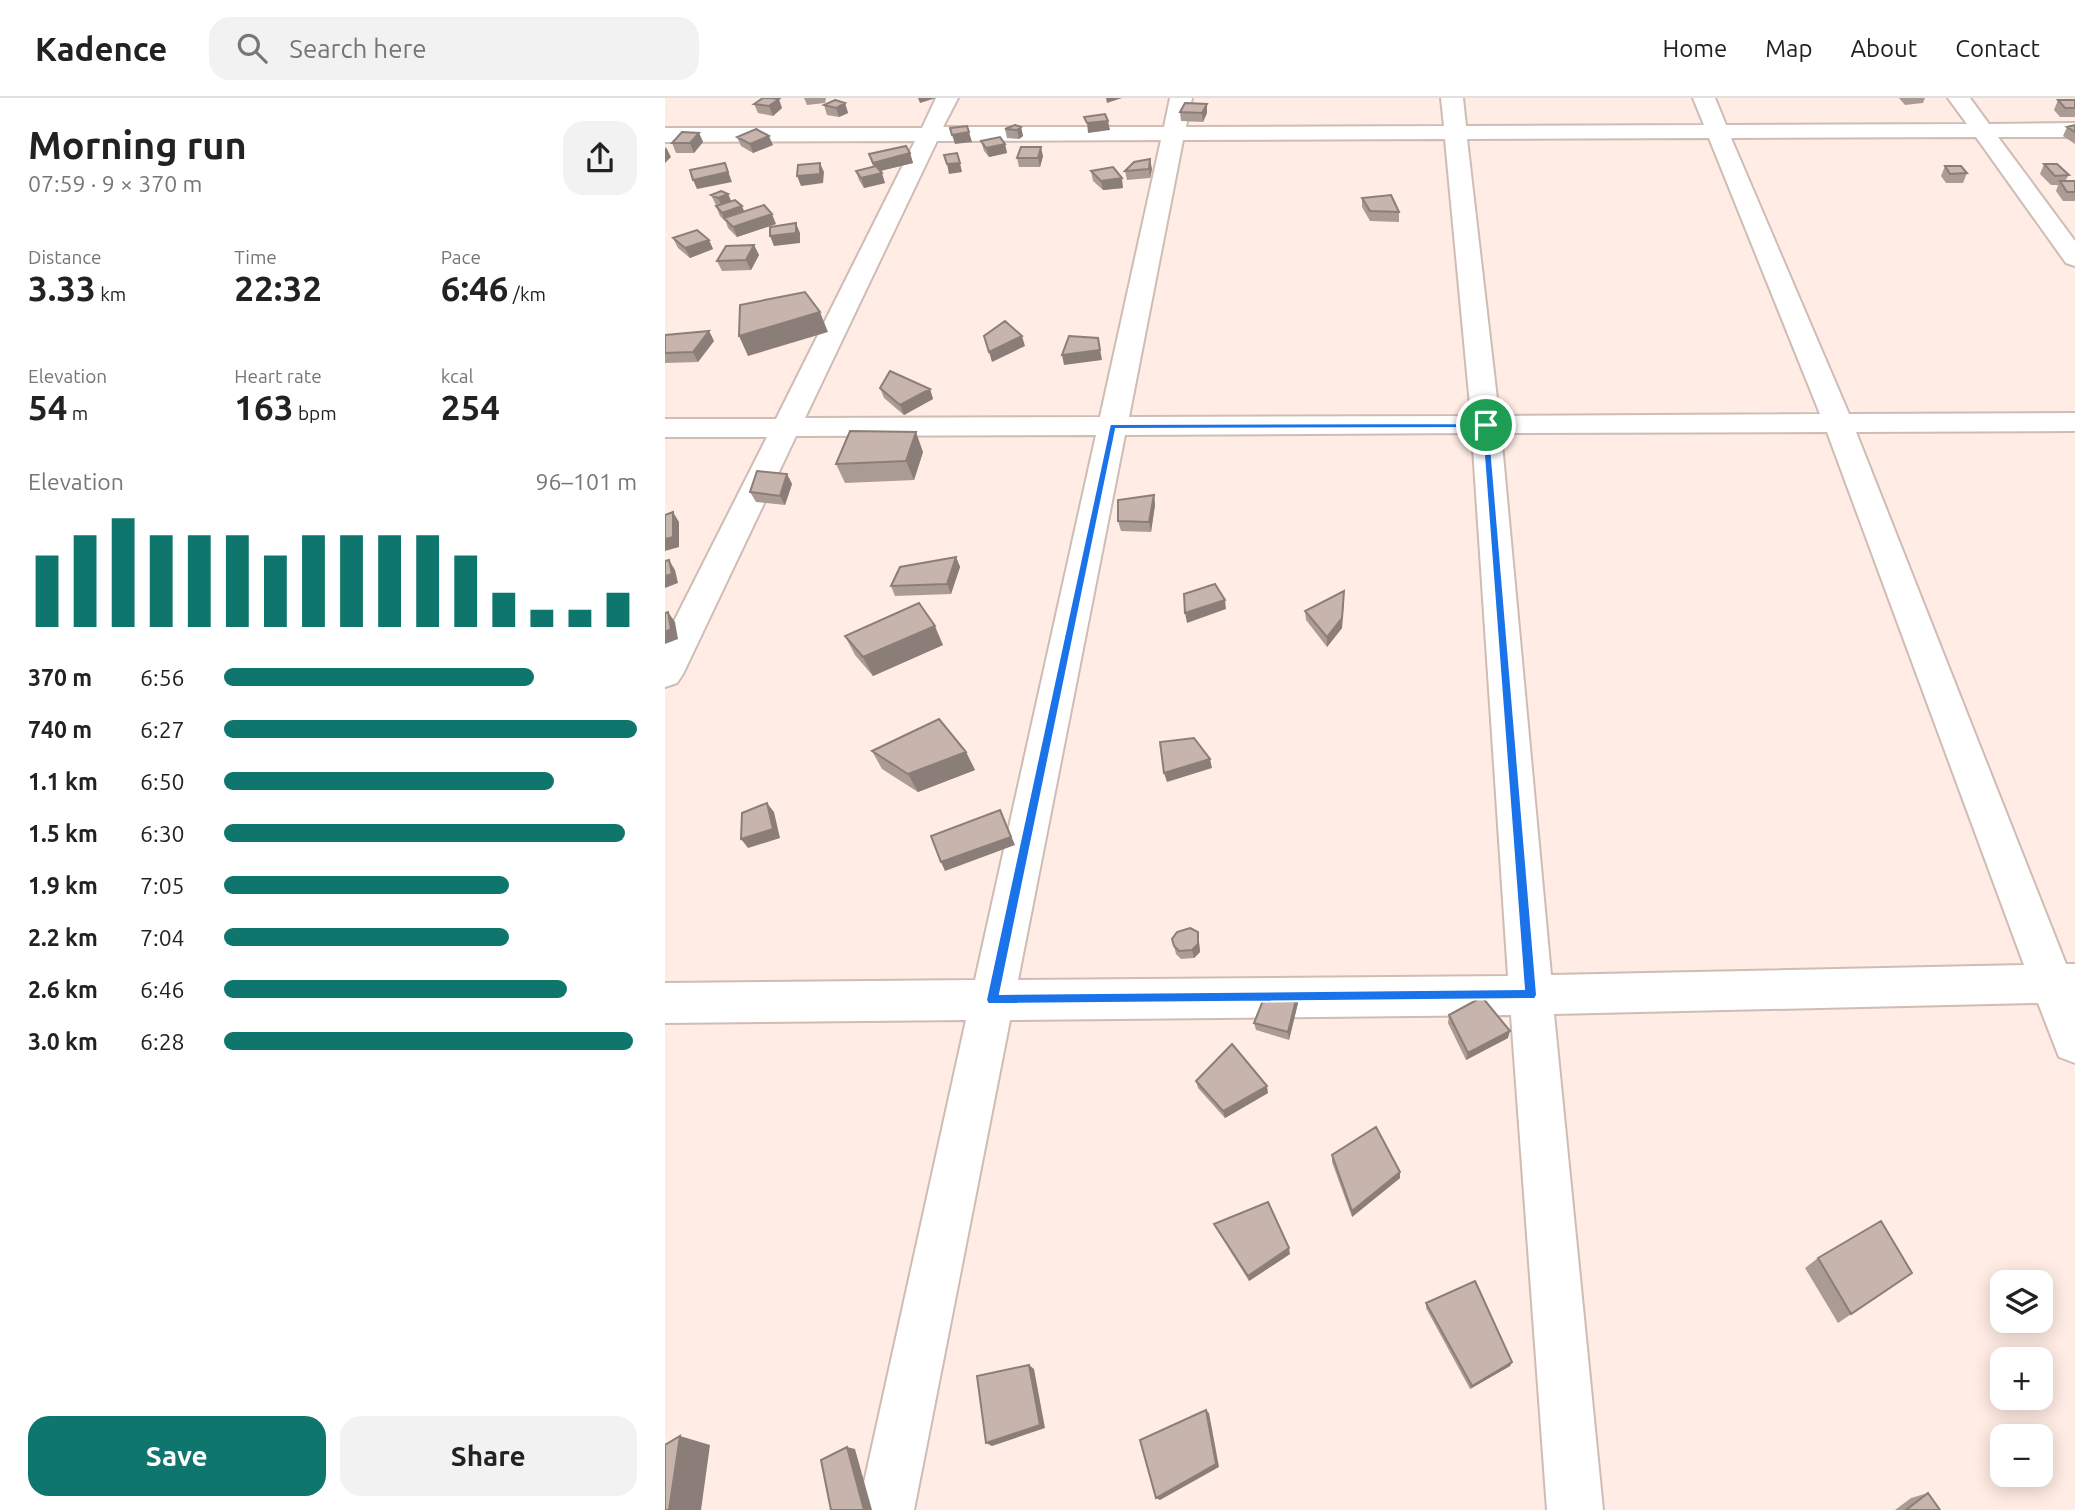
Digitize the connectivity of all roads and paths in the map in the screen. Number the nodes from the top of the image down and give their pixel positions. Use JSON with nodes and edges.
{"nodes":[{"id":1,"x":947,"y":98,"type":"edge"},
{"id":2,"x":1704,"y":98,"type":"edge"},
{"id":3,"x":1959,"y":98,"type":"edge"},
{"id":4,"x":1454,"y":115,"type":"edge"},
{"id":5,"x":1177,"y":116,"type":"edge"},
{"id":6,"x":1982,"y":130,"type":"junction"},
{"id":7,"x":2075,"y":130,"type":"edge"},
{"id":8,"x":1717,"y":131,"type":"junction"},
{"id":9,"x":929,"y":134,"type":"junction"},
{"id":10,"x":665,"y":135,"type":"edge"},
{"id":11,"x":2075,"y":258,"type":"edge"},
{"id":12,"x":2075,"y":422,"type":"edge"},
{"id":13,"x":1838,"y":423,"type":"junction"},
{"id":14,"x":1486,"y":425,"type":"junction"},
{"id":15,"x":1113,"y":426,"type":"junction"},
{"id":16,"x":665,"y":428,"type":"edge"},
{"id":17,"x":786,"y":428,"type":"junction"},
{"id":18,"x":665,"y":674,"type":"edge"},
{"id":19,"x":2063,"y":984,"type":"edge"},
{"id":20,"x":1531,"y":995,"type":"junction"},
{"id":21,"x":993,"y":1000,"type":"junction"},
{"id":22,"x":665,"y":1003,"type":"edge"},
{"id":23,"x":2075,"y":1042,"type":"edge"},
{"id":24,"x":886,"y":1510,"type":"edge"},
{"id":25,"x":1575,"y":1510,"type":"edge"}],
"edges":[{"from":1,"to":9,"type":"street"},
{"from":2,"to":8,"type":"street"},
{"from":3,"to":6,"type":"street"},
{"from":4,"to":5,"type":"street"},
{"from":4,"to":8,"type":"street"},
{"from":4,"to":14,"type":"street"},
{"from":5,"to":9,"type":"street"},
{"from":5,"to":15,"type":"street"},
{"from":6,"to":7,"type":"street"},
{"from":6,"to":8,"type":"street"},
{"from":6,"to":11,"type":"street"},
{"from":8,"to":13,"type":"street"},
{"from":9,"to":10,"type":"street"},
{"from":9,"to":17,"type":"street"},
{"from":12,"to":13,"type":"street"},
{"from":13,"to":14,"type":"street"},
{"from":13,"to":19,"type":"street"},
{"from":14,"to":15,"type":"street"},
{"from":14,"to":20,"type":"street"},
{"from":15,"to":17,"type":"street"},
{"from":15,"to":21,"type":"street"},
{"from":16,"to":17,"type":"street"},
{"from":17,"to":18,"type":"street"},
{"from":19,"to":20,"type":"street"},
{"from":19,"to":23,"type":"street"},
{"from":20,"to":21,"type":"street"},
{"from":20,"to":25,"type":"street"},
{"from":21,"to":22,"type":"street"},
{"from":21,"to":24,"type":"street"}]}
